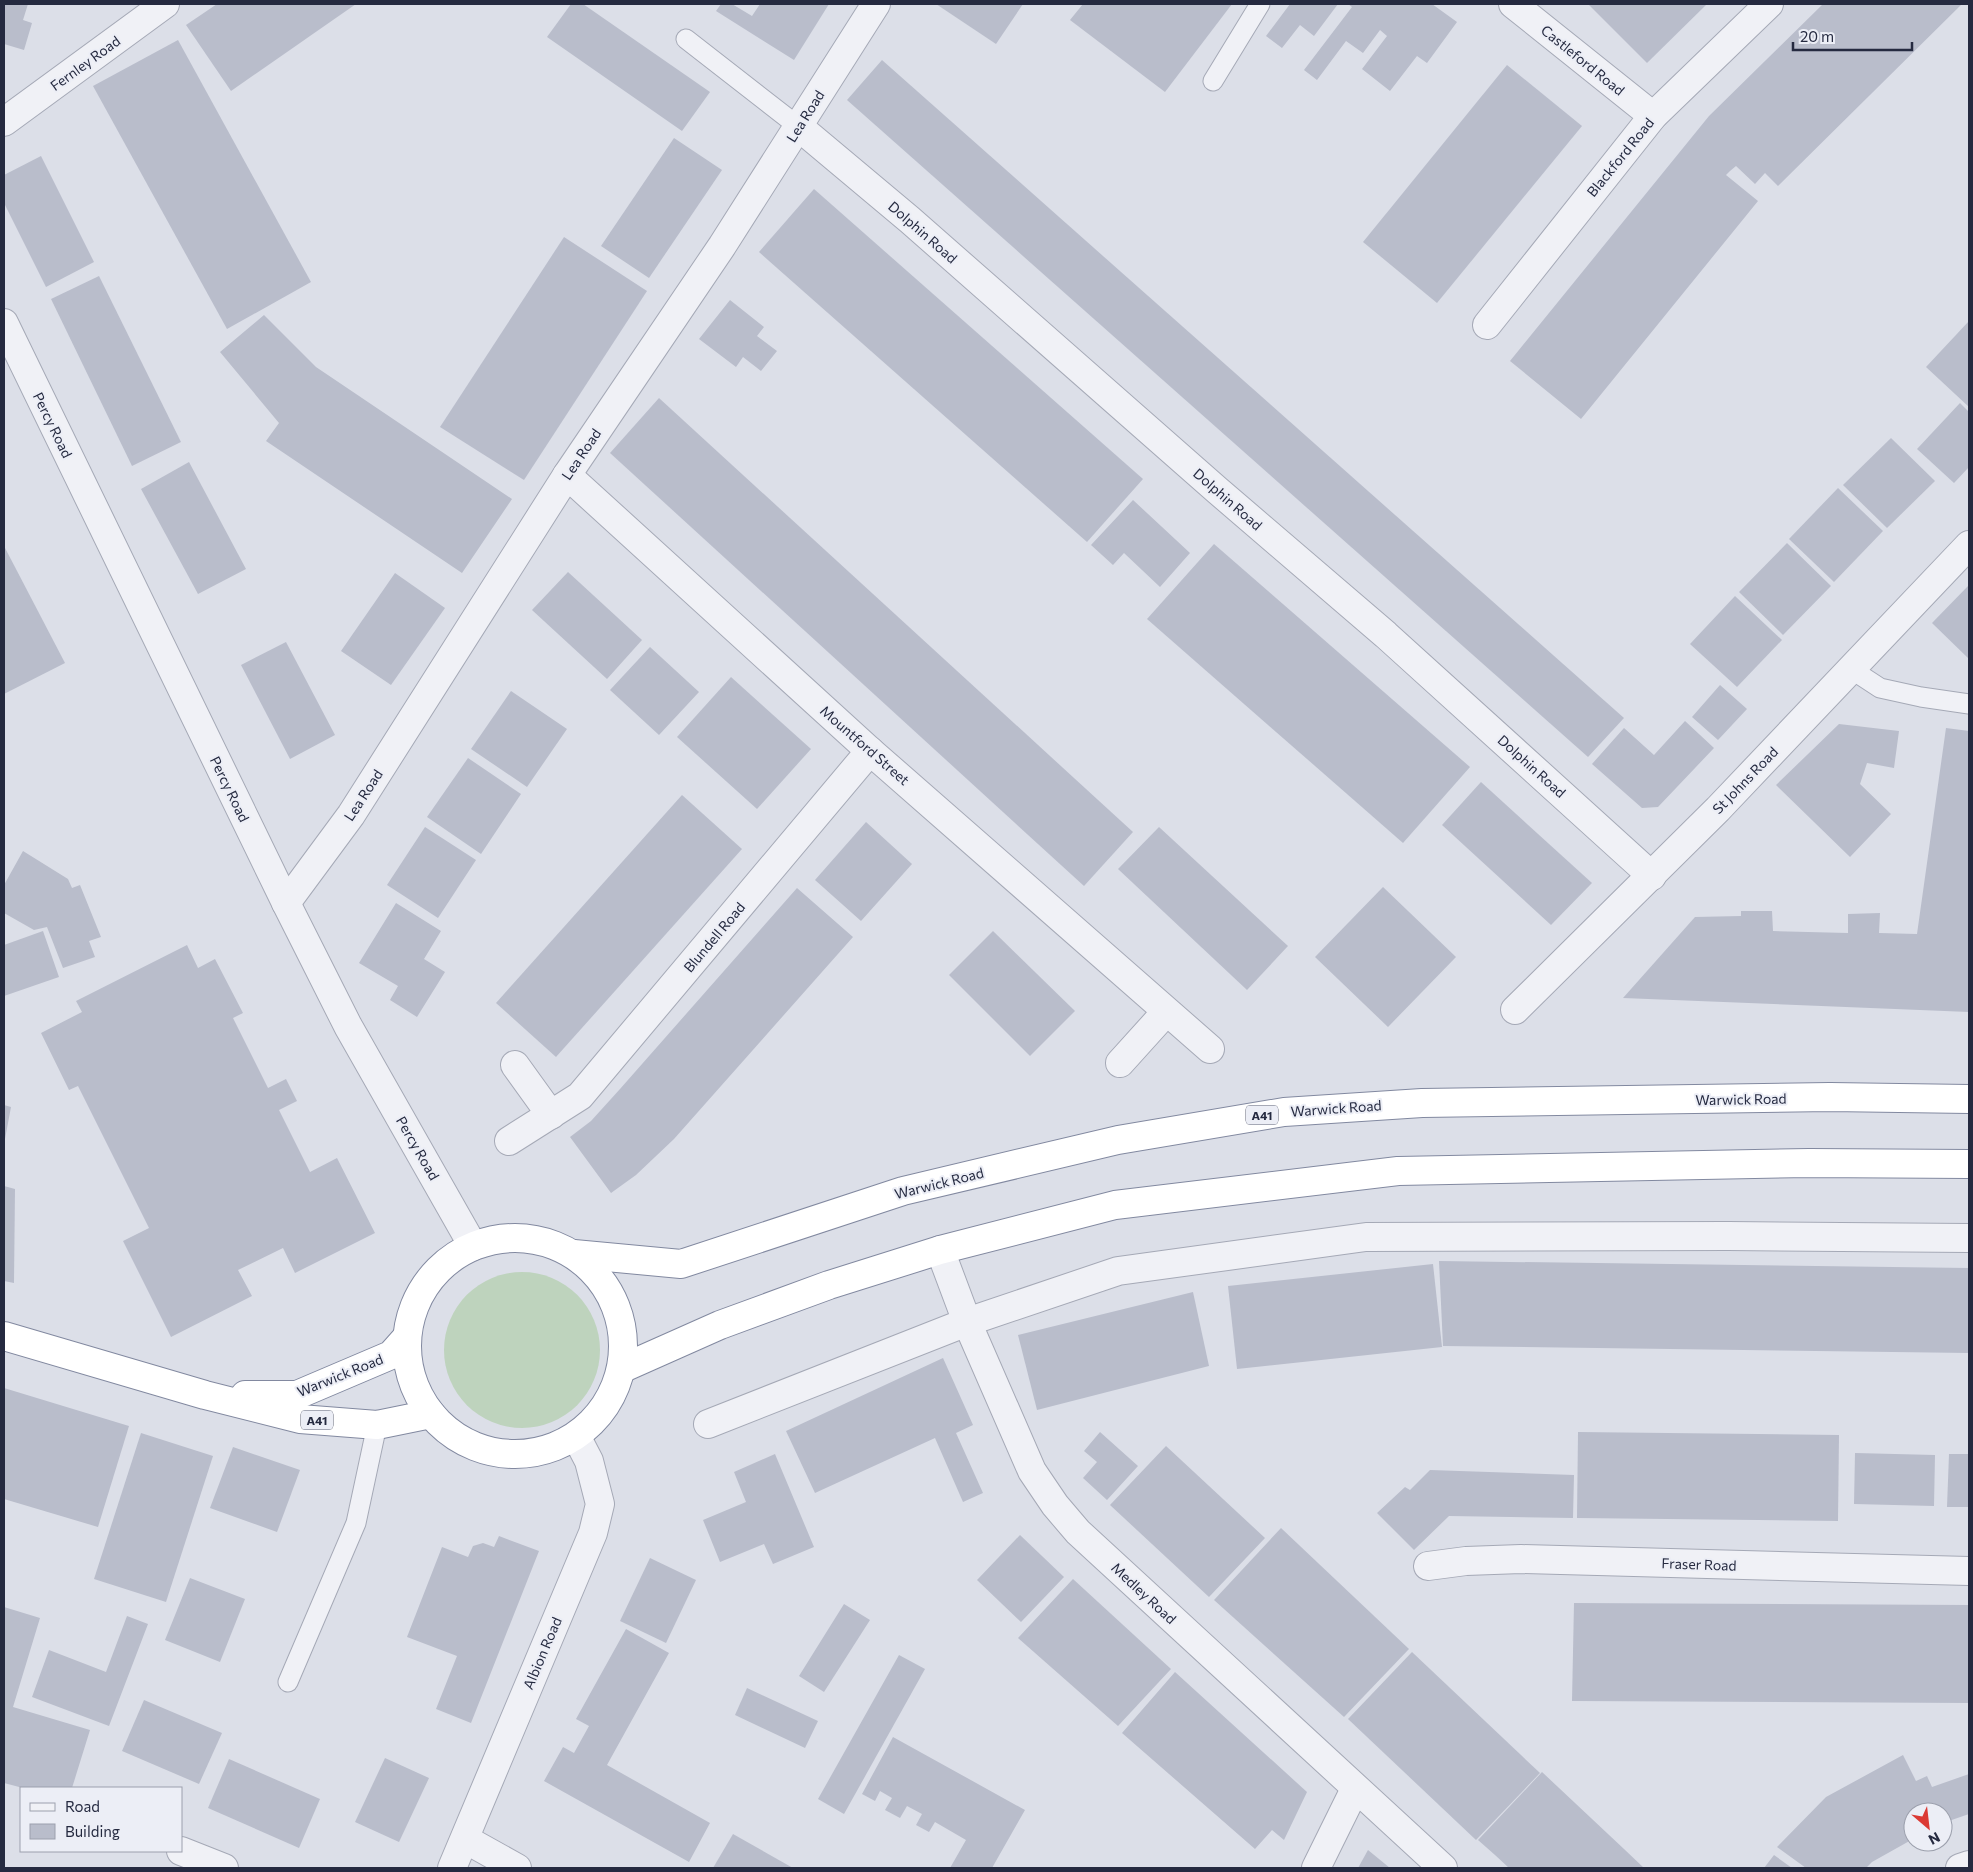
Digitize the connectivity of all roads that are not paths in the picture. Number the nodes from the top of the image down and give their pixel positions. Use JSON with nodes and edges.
{"nodes":[{"id":1,"x":166,"y":4,"type":"edge"},
{"id":2,"x":876,"y":4,"type":"edge"},
{"id":3,"x":1260,"y":4,"type":"edge"},
{"id":4,"x":1513,"y":4,"type":"edge"},
{"id":5,"x":1769,"y":4,"type":"edge"},
{"id":6,"x":686,"y":39,"type":"dead end"},
{"id":7,"x":1213,"y":81,"type":"dead end"},
{"id":8,"x":1653,"y":116,"type":"junction"},
{"id":9,"x":4,"y":122,"type":"edge"},
{"id":10,"x":799,"y":127,"type":"junction"},
{"id":11,"x":4,"y":324,"type":"edge"},
{"id":12,"x":1487,"y":326,"type":"dead end"},
{"id":13,"x":567,"y":475,"type":"junction"},
{"id":14,"x":1969,"y":545,"type":"edge"},
{"id":15,"x":1851,"y":669,"type":"junction"},
{"id":16,"x":1969,"y":704,"type":"edge"},
{"id":17,"x":870,"y":751,"type":"junction"},
{"id":18,"x":1652,"y":876,"type":"junction"},
{"id":19,"x":286,"y":903,"type":"junction"},
{"id":20,"x":1515,"y":1010,"type":"dead end"},
{"id":21,"x":1166,"y":1012,"type":"junction"},
{"id":22,"x":1210,"y":1049,"type":"dead end"},
{"id":23,"x":1120,"y":1063,"type":"dead end"},
{"id":24,"x":515,"y":1065,"type":"dead end"},
{"id":25,"x":1969,"y":1099,"type":"edge"},
{"id":26,"x":551,"y":1115,"type":"junction"},
{"id":27,"x":509,"y":1140,"type":"dead end"},
{"id":28,"x":1969,"y":1164,"type":"edge"},
{"id":29,"x":1969,"y":1238,"type":"edge"},
{"id":30,"x":473,"y":1246,"type":"junction"},
{"id":31,"x":940,"y":1250,"type":"junction"},
{"id":32,"x":574,"y":1254,"type":"junction"},
{"id":33,"x":967,"y":1322,"type":"junction"},
{"id":34,"x":4,"y":1336,"type":"edge"},
{"id":35,"x":407,"y":1337,"type":"junction"},
{"id":36,"x":621,"y":1369,"type":"junction"},
{"id":37,"x":205,"y":1395,"type":"junction"},
{"id":38,"x":431,"y":1414,"type":"junction"},
{"id":39,"x":708,"y":1424,"type":"dead end"},
{"id":40,"x":377,"y":1425,"type":"junction"},
{"id":41,"x":576,"y":1436,"type":"junction"},
{"id":42,"x":1428,"y":1566,"type":"dead end"},
{"id":43,"x":1969,"y":1571,"type":"edge"},
{"id":44,"x":288,"y":1682,"type":"dead end"},
{"id":45,"x":1355,"y":1789,"type":"junction"},
{"id":46,"x":465,"y":1839,"type":"junction"},
{"id":47,"x":182,"y":1851,"type":"edge"},
{"id":48,"x":1969,"y":1865,"type":"edge"},
{"id":49,"x":224,"y":1868,"type":"edge"},
{"id":50,"x":452,"y":1868,"type":"edge"},
{"id":51,"x":517,"y":1868,"type":"edge"},
{"id":52,"x":1316,"y":1868,"type":"edge"},
{"id":53,"x":1443,"y":1868,"type":"edge"},
{"id":54,"x":1960,"y":1868,"type":"edge"}],
"edges":[{"from":1,"to":9,"type":"street","name":"Fernley Road"},
{"from":2,"to":10,"type":"street","name":"Lea Road"},
{"from":3,"to":7,"type":"lane"},
{"from":4,"to":8,"type":"street","name":"Castleford Road"},
{"from":5,"to":8,"type":"street","name":"Blackford Road"},
{"from":6,"to":10,"type":"lane"},
{"from":8,"to":12,"type":"street","name":"Blackford Road"},
{"from":10,"to":13,"type":"street","name":"Lea Road"},
{"from":10,"to":18,"type":"street","name":"Dolphin Road"},
{"from":11,"to":19,"type":"street","name":"Percy Road"},
{"from":13,"to":17,"type":"street","name":"Mountford Street"},
{"from":13,"to":19,"type":"street","name":"Lea Road"},
{"from":14,"to":15,"type":"street","name":"St Johns Road"},
{"from":15,"to":16,"type":"lane"},
{"from":15,"to":18,"type":"street","name":"St Johns Road"},
{"from":17,"to":21,"type":"street","name":"Mountford Street"},
{"from":17,"to":26,"type":"street","name":"Blundell Road"},
{"from":18,"to":20,"type":"street","name":"St Johns Road"},
{"from":19,"to":30,"type":"street","name":"Percy Road"},
{"from":21,"to":22,"type":"street","name":"Mountford Street"},
{"from":21,"to":23,"type":"street"},
{"from":24,"to":26,"type":"street"},
{"from":25,"to":32,"type":"highway","name":"Warwick Road","number":"A41"},
{"from":26,"to":27,"type":"street","name":"Blundell Road"},
{"from":28,"to":31,"type":"highway"},
{"from":29,"to":33,"type":"street"},
{"from":30,"to":32,"type":"highway"},
{"from":30,"to":35,"type":"highway"},
{"from":31,"to":33,"type":"street","name":"Medley Road"},
{"from":31,"to":36,"type":"highway"},
{"from":32,"to":36,"type":"highway"},
{"from":33,"to":39,"type":"street"},
{"from":33,"to":45,"type":"street","name":"Medley Road"},
{"from":34,"to":37,"type":"highway","name":"Warwick Road","number":"A41"},
{"from":35,"to":37,"type":"highway","name":"Warwick Road","number":"A41"},
{"from":35,"to":38,"type":"highway"},
{"from":36,"to":41,"type":"highway"},
{"from":37,"to":40,"type":"highway","name":"Warwick Road","number":"A41"},
{"from":38,"to":40,"type":"highway","name":"Warwick Road","number":"A41"},
{"from":38,"to":41,"type":"highway"},
{"from":40,"to":44,"type":"lane"},
{"from":41,"to":46,"type":"street","name":"Albion Road"},
{"from":42,"to":43,"type":"street","name":"Fraser Road"},
{"from":45,"to":52,"type":"street"},
{"from":45,"to":53,"type":"street","name":"Medley Road"},
{"from":46,"to":50,"type":"street","name":"Albion Road"},
{"from":46,"to":51,"type":"street"},
{"from":47,"to":49,"type":"street"},
{"from":48,"to":54,"type":"street"}]}
